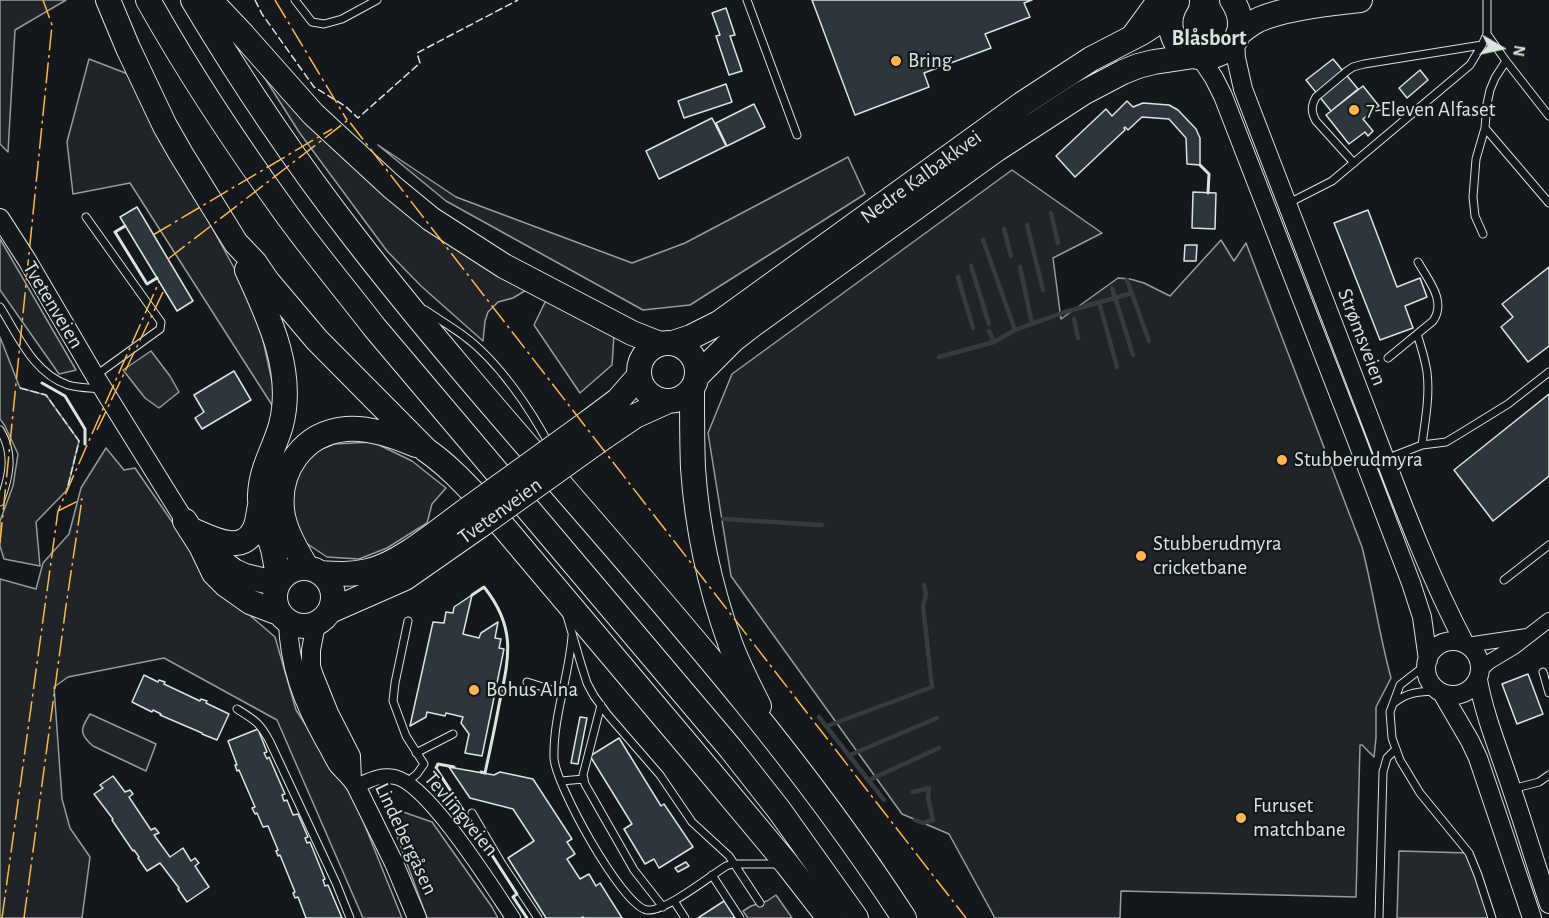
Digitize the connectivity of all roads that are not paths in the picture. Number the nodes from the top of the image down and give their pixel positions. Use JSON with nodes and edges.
{"nodes":[{"id":1,"x":108,"y":0,"type":"edge"},
{"id":2,"x":148,"y":0,"type":"edge"},
{"id":3,"x":193,"y":0,"type":"edge"},
{"id":4,"x":210,"y":0,"type":"edge"},
{"id":5,"x":295,"y":0,"type":"edge"},
{"id":6,"x":377,"y":0,"type":"edge"},
{"id":7,"x":747,"y":0,"type":"edge"},
{"id":8,"x":1232,"y":0,"type":"edge"},
{"id":9,"x":1360,"y":0,"type":"edge"},
{"id":10,"x":1487,"y":0,"type":"edge"},
{"id":11,"x":1171,"y":4,"type":"edge"},
{"id":12,"x":1487,"y":34,"type":"junction"},
{"id":13,"x":1237,"y":37,"type":"junction"},
{"id":14,"x":1482,"y":45,"type":"junction"},
{"id":15,"x":1197,"y":57,"type":"junction"},
{"id":16,"x":1506,"y":62,"type":"junction"},
{"id":17,"x":1549,"y":116,"type":"edge"},
{"id":18,"x":1485,"y":128,"type":"junction"},
{"id":19,"x":797,"y":135,"type":"dead end"},
{"id":20,"x":1354,"y":163,"type":"junction"},
{"id":21,"x":1549,"y":203,"type":"edge"},
{"id":22,"x":1287,"y":204,"type":"junction"},
{"id":23,"x":86,"y":217,"type":"dead end"},
{"id":24,"x":0,"y":219,"type":"edge"},
{"id":25,"x":1483,"y":234,"type":"dead end"},
{"id":26,"x":236,"y":243,"type":"junction"},
{"id":27,"x":1418,"y":262,"type":"dead end"},
{"id":28,"x":400,"y":295,"type":"junction"},
{"id":29,"x":0,"y":307,"type":"edge"},
{"id":30,"x":1417,"y":334,"type":"junction"},
{"id":31,"x":666,"y":344,"type":"junction"},
{"id":32,"x":1388,"y":358,"type":"dead end"},
{"id":33,"x":1549,"y":372,"type":"edge"},
{"id":34,"x":639,"y":376,"type":"junction"},
{"id":35,"x":99,"y":382,"type":"junction"},
{"id":36,"x":695,"y":382,"type":"junction"},
{"id":37,"x":666,"y":402,"type":"junction"},
{"id":38,"x":597,"y":429,"type":"junction"},
{"id":39,"x":0,"y":430,"type":"edge"},
{"id":40,"x":1422,"y":445,"type":"junction"},
{"id":41,"x":426,"y":450,"type":"junction"},
{"id":42,"x":554,"y":452,"type":"dead end"},
{"id":43,"x":1386,"y":459,"type":"junction"},
{"id":44,"x":559,"y":461,"type":"dead end"},
{"id":45,"x":563,"y":471,"type":"dead end"},
{"id":46,"x":567,"y":480,"type":"dead end"},
{"id":47,"x":0,"y":502,"type":"edge"},
{"id":48,"x":268,"y":507,"type":"junction"},
{"id":49,"x":580,"y":507,"type":"junction"},
{"id":50,"x":475,"y":517,"type":"junction"},
{"id":51,"x":192,"y":532,"type":"junction"},
{"id":52,"x":1549,"y":545,"type":"edge"},
{"id":53,"x":314,"y":571,"type":"junction"},
{"id":54,"x":1504,"y":580,"type":"dead end"},
{"id":55,"x":279,"y":582,"type":"junction"},
{"id":56,"x":562,"y":596,"type":"junction"},
{"id":57,"x":283,"y":617,"type":"junction"},
{"id":58,"x":323,"y":617,"type":"junction"},
{"id":59,"x":1549,"y":620,"type":"edge"},
{"id":60,"x":408,"y":621,"type":"dead end"},
{"id":61,"x":572,"y":636,"type":"junction"},
{"id":62,"x":1527,"y":636,"type":"junction"},
{"id":63,"x":1466,"y":644,"type":"junction"},
{"id":64,"x":1427,"y":662,"type":"junction"},
{"id":65,"x":1543,"y":672,"type":"dead end"},
{"id":66,"x":1479,"y":675,"type":"junction"},
{"id":67,"x":527,"y":682,"type":"dead end"},
{"id":68,"x":1440,"y":692,"type":"junction"},
{"id":69,"x":562,"y":693,"type":"junction"},
{"id":70,"x":1549,"y":693,"type":"edge"},
{"id":71,"x":601,"y":705,"type":"junction"},
{"id":72,"x":1392,"y":705,"type":"junction"},
{"id":73,"x":237,"y":709,"type":"dead end"},
{"id":74,"x":453,"y":734,"type":"dead end"},
{"id":75,"x":776,"y":742,"type":"junction"},
{"id":76,"x":1396,"y":749,"type":"junction"},
{"id":77,"x":416,"y":753,"type":"junction"},
{"id":78,"x":1549,"y":775,"type":"edge"},
{"id":79,"x":584,"y":779,"type":"junction"},
{"id":80,"x":561,"y":781,"type":"junction"},
{"id":81,"x":407,"y":782,"type":"junction"},
{"id":82,"x":354,"y":783,"type":"junction"},
{"id":83,"x":1539,"y":783,"type":"junction"},
{"id":84,"x":1549,"y":783,"type":"edge"},
{"id":85,"x":1512,"y":789,"type":"junction"},
{"id":86,"x":472,"y":813,"type":"dead end"},
{"id":87,"x":733,"y":864,"type":"junction"},
{"id":88,"x":787,"y":864,"type":"junction"},
{"id":89,"x":712,"y":875,"type":"junction"},
{"id":90,"x":674,"y":901,"type":"junction"},
{"id":91,"x":760,"y":903,"type":"dead end"},
{"id":92,"x":1549,"y":904,"type":"edge"},
{"id":93,"x":663,"y":907,"type":"junction"},
{"id":94,"x":648,"y":910,"type":"junction"},
{"id":95,"x":350,"y":918,"type":"edge"},
{"id":96,"x":417,"y":918,"type":"edge"},
{"id":97,"x":513,"y":918,"type":"edge"},
{"id":98,"x":538,"y":918,"type":"edge"},
{"id":99,"x":646,"y":918,"type":"edge"},
{"id":100,"x":685,"y":918,"type":"edge"},
{"id":101,"x":740,"y":918,"type":"edge"},
{"id":102,"x":829,"y":918,"type":"edge"},
{"id":103,"x":856,"y":918,"type":"edge"},
{"id":104,"x":904,"y":918,"type":"edge"},
{"id":105,"x":1379,"y":918,"type":"edge"},
{"id":106,"x":1492,"y":918,"type":"edge"},
{"id":107,"x":1532,"y":918,"type":"edge"}],
"edges":[{"from":1,"to":26,"type":"highway"},
{"from":2,"to":103,"type":"highway"},
{"from":3,"to":28,"type":"highway"},
{"from":4,"to":31,"type":"highway"},
{"from":5,"to":6,"type":"lane"},
{"from":7,"to":19,"type":"lane"},
{"from":8,"to":13,"type":"highway"},
{"from":9,"to":13,"type":"highway"},
{"from":10,"to":12,"type":"lane"},
{"from":11,"to":15,"type":"highway"},
{"from":11,"to":31,"type":"highway","name":"Nedre Kalbakkvei"},
{"from":12,"to":14,"type":"lane"},
{"from":12,"to":16,"type":"lane"},
{"from":13,"to":15,"type":"highway","name":"Nedre Kalbakkvei"},
{"from":13,"to":22,"type":"main road","name":"Strømsveien"},
{"from":14,"to":20,"type":"lane"},
{"from":14,"to":20,"type":"lane"},
{"from":15,"to":36,"type":"highway","name":"Nedre Kalbakkvei"},
{"from":15,"to":64,"type":"main road","name":"Strømsveien"},
{"from":16,"to":17,"type":"lane"},
{"from":16,"to":18,"type":"lane"},
{"from":18,"to":21,"type":"lane"},
{"from":18,"to":25,"type":"lane"},
{"from":20,"to":22,"type":"lane"},
{"from":22,"to":43,"type":"main road","name":"Strømsveien"},
{"from":23,"to":35,"type":"lane"},
{"from":24,"to":35,"type":"main road","name":"Tvetenveien"},
{"from":26,"to":41,"type":"highway"},
{"from":26,"to":48,"type":"highway"},
{"from":27,"to":30,"type":"lane"},
{"from":28,"to":42,"type":"lane"},
{"from":28,"to":49,"type":"highway"},
{"from":29,"to":35,"type":"lane"},
{"from":30,"to":32,"type":"lane"},
{"from":30,"to":40,"type":"lane"},
{"from":31,"to":34,"type":"highway"},
{"from":31,"to":36,"type":"highway"},
{"from":33,"to":40,"type":"lane"},
{"from":34,"to":37,"type":"highway"},
{"from":34,"to":38,"type":"highway","name":"Tvetenveien"},
{"from":35,"to":51,"type":"main road","name":"Tvetenveien"},
{"from":36,"to":37,"type":"highway"},
{"from":36,"to":75,"type":"highway"},
{"from":37,"to":38,"type":"highway","name":"Tvetenveien"},
{"from":38,"to":50,"type":"highway","name":"Tvetenveien","bridge":true},
{"from":39,"to":47,"type":"lane"},
{"from":40,"to":43,"type":"lane"},
{"from":41,"to":48,"type":"highway"},
{"from":41,"to":56,"type":"highway"},
{"from":43,"to":63,"type":"main road","name":"Strømsveien"},
{"from":44,"to":45,"type":"lane"},
{"from":46,"to":49,"type":"lane"},
{"from":48,"to":51,"type":"highway"},
{"from":48,"to":53,"type":"highway"},
{"from":48,"to":55,"type":"highway"},
{"from":49,"to":75,"type":"highway"},
{"from":50,"to":53,"type":"highway","name":"Tvetenveien"},
{"from":50,"to":58,"type":"highway","name":"Tvetenveien"},
{"from":51,"to":55,"type":"highway","name":"Tvetenveien"},
{"from":51,"to":57,"type":"highway","name":"Tvetenveien"},
{"from":52,"to":54,"type":"lane"},
{"from":53,"to":55,"type":"highway","name":"Tvetenveien"},
{"from":53,"to":58,"type":"highway"},
{"from":55,"to":57,"type":"highway"},
{"from":56,"to":61,"type":"lane"},
{"from":56,"to":88,"type":"highway"},
{"from":57,"to":58,"type":"highway","name":"Tvetenveien"},
{"from":57,"to":82,"type":"main road","name":"Lindebergåsen"},
{"from":58,"to":82,"type":"main road","name":"Lindebergåsen"},
{"from":59,"to":62,"type":"street"},
{"from":60,"to":77,"type":"lane"},
{"from":61,"to":69,"type":"lane"},
{"from":61,"to":71,"type":"lane"},
{"from":62,"to":63,"type":"street"},
{"from":62,"to":66,"type":"street"},
{"from":63,"to":64,"type":"main road"},
{"from":63,"to":66,"type":"main road"},
{"from":64,"to":68,"type":"main road"},
{"from":64,"to":72,"type":"lane"},
{"from":65,"to":70,"type":"lane"},
{"from":66,"to":68,"type":"main road"},
{"from":66,"to":85,"type":"main road"},
{"from":67,"to":69,"type":"lane"},
{"from":68,"to":72,"type":"lane"},
{"from":68,"to":107,"type":"main road"},
{"from":69,"to":80,"type":"lane"},
{"from":71,"to":79,"type":"lane"},
{"from":71,"to":87,"type":"lane"},
{"from":72,"to":76,"type":"lane"},
{"from":73,"to":95,"type":"lane"},
{"from":74,"to":77,"type":"lane"},
{"from":75,"to":104,"type":"highway"},
{"from":76,"to":105,"type":"lane"},
{"from":76,"to":106,"type":"lane"},
{"from":77,"to":81,"type":"lane"},
{"from":78,"to":83,"type":"lane"},
{"from":79,"to":80,"type":"lane"},
{"from":79,"to":93,"type":"lane"},
{"from":80,"to":94,"type":"lane"},
{"from":81,"to":82,"type":"street","name":"Tevlingveien"},
{"from":81,"to":97,"type":"street","name":"Tevlingveien"},
{"from":82,"to":96,"type":"main road","name":"Lindebergåsen"},
{"from":83,"to":84,"type":"lane"},
{"from":83,"to":85,"type":"lane"},
{"from":85,"to":92,"type":"main road"},
{"from":86,"to":98,"type":"lane"},
{"from":87,"to":88,"type":"lane"},
{"from":87,"to":89,"type":"lane"},
{"from":87,"to":91,"type":"lane"},
{"from":88,"to":102,"type":"highway"},
{"from":89,"to":90,"type":"lane"},
{"from":89,"to":101,"type":"lane"},
{"from":90,"to":93,"type":"lane"},
{"from":90,"to":100,"type":"lane"},
{"from":93,"to":94,"type":"lane"},
{"from":94,"to":99,"type":"lane"}]}
